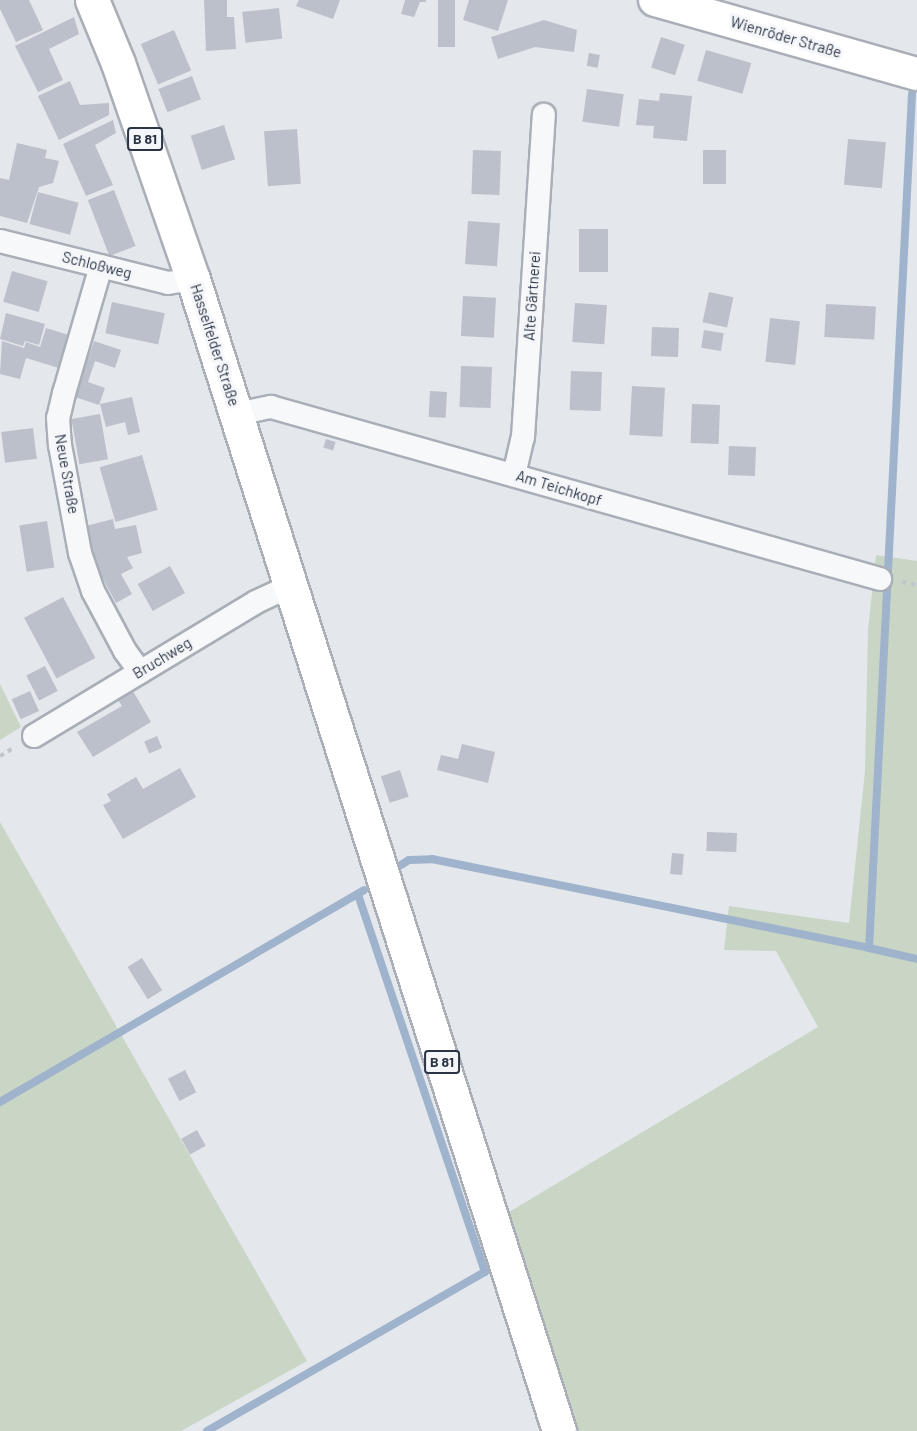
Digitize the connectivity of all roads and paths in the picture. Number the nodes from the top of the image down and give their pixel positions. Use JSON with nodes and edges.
{"nodes":[{"id":1,"x":93,"y":0,"type":"edge"},
{"id":2,"x":655,"y":0,"type":"edge"},
{"id":3,"x":917,"y":74,"type":"edge"},
{"id":4,"x":544,"y":115,"type":"dead end"},
{"id":5,"x":0,"y":241,"type":"edge"},
{"id":6,"x":101,"y":266,"type":"junction"},
{"id":7,"x":193,"y":279,"type":"junction"},
{"id":8,"x":237,"y":414,"type":"junction"},
{"id":9,"x":514,"y":475,"type":"junction"},
{"id":10,"x":889,"y":580,"type":"joint"},
{"id":11,"x":292,"y":585,"type":"junction"},
{"id":12,"x":917,"y":585,"type":"edge"},
{"id":13,"x":140,"y":672,"type":"junction"},
{"id":14,"x":34,"y":736,"type":"dead end"},
{"id":15,"x":559,"y":1431,"type":"edge"}],
"edges":[{"from":1,"to":7,"type":"main road","name":"Hasselfelder Straße","number":"B 81"},
{"from":2,"to":3,"type":"main road","name":"Wienröder Straße"},
{"from":4,"to":9,"type":"street","name":"Alte Gärtnerei"},
{"from":5,"to":6,"type":"street","name":"Schloßweg"},
{"from":6,"to":7,"type":"street","name":"Schloßweg"},
{"from":6,"to":13,"type":"street","name":"Neue Straße"},
{"from":7,"to":8,"type":"main road","name":"Hasselfelder Straße","number":"B 81"},
{"from":8,"to":9,"type":"street","name":"Am Teichkopf"},
{"from":8,"to":11,"type":"main road","name":"Hasselfelder Straße","number":"B 81"},
{"from":9,"to":10,"type":"street","name":"Am Teichkopf"},
{"from":10,"to":12,"type":"path"},
{"from":11,"to":13,"type":"street","name":"Bruchweg"},
{"from":11,"to":15,"type":"main road","name":"Hasselfelder Straße","number":"B 81"},
{"from":13,"to":14,"type":"street","name":"Bruchweg"}]}
